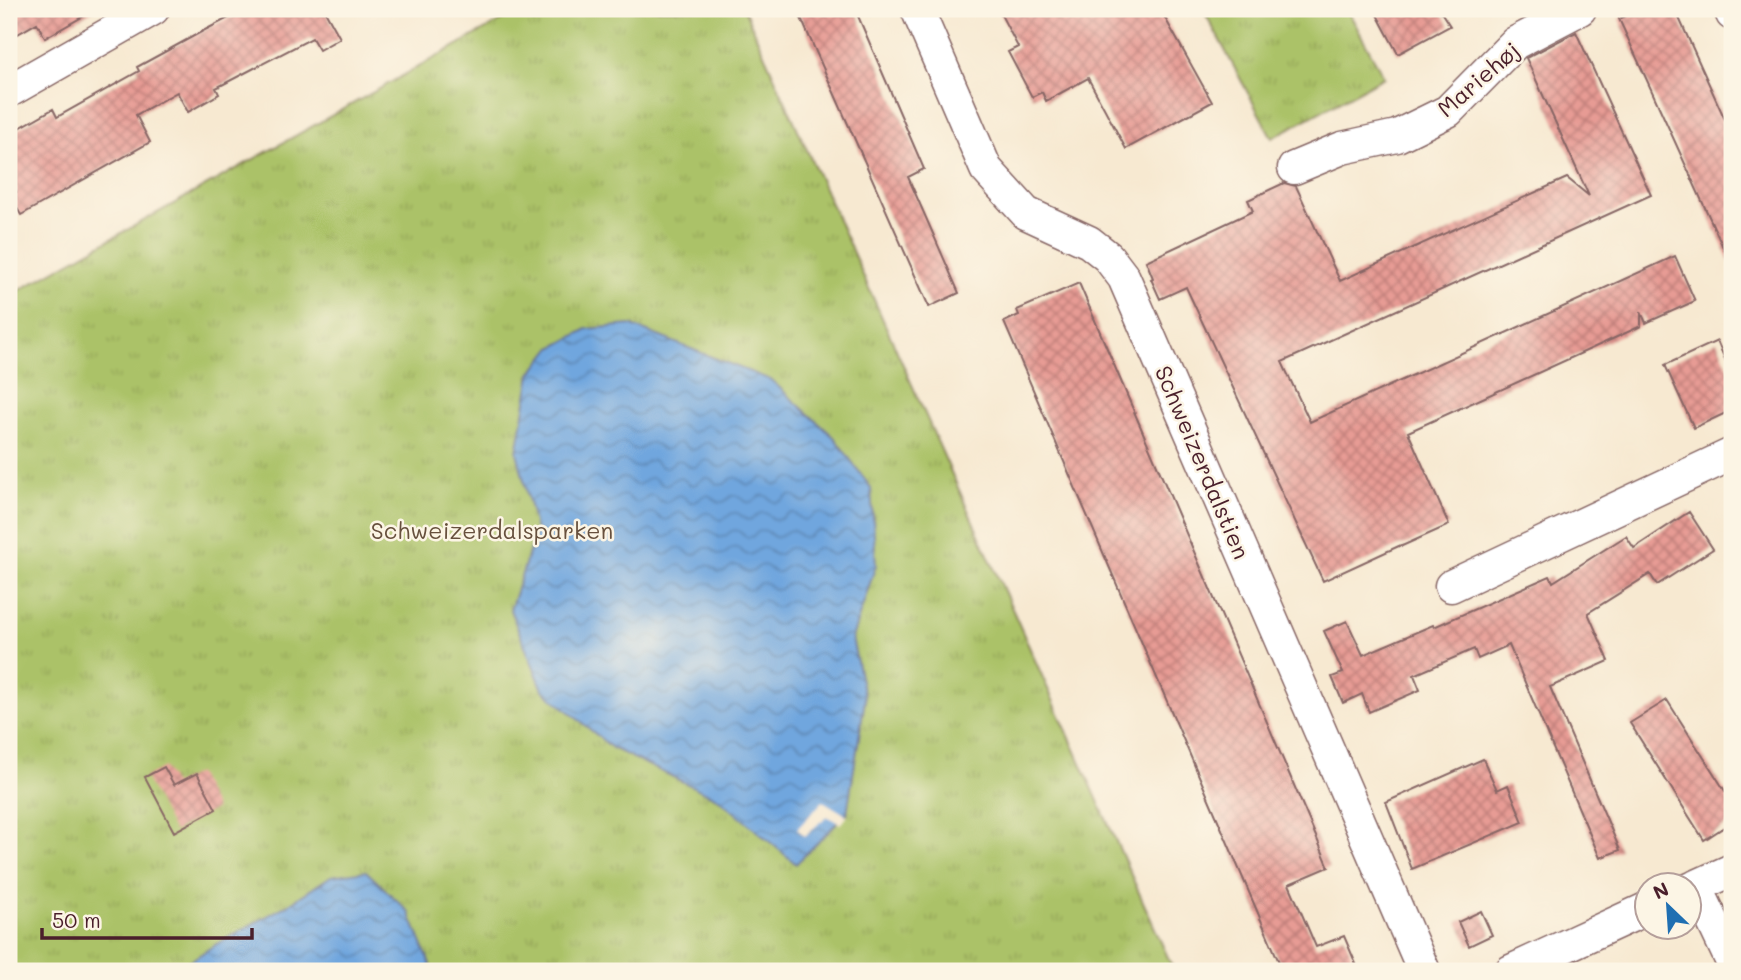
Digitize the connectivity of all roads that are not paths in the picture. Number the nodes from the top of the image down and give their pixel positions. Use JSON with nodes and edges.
{"nodes":[{"id":1,"x":153,"y":9,"type":"edge"},
{"id":2,"x":917,"y":9,"type":"edge"},
{"id":3,"x":1580,"y":9,"type":"edge"},
{"id":4,"x":1730,"y":9,"type":"edge"},
{"id":5,"x":1732,"y":14,"type":"edge"},
{"id":6,"x":9,"y":90,"type":"edge"},
{"id":7,"x":1294,"y":168,"type":"dead end"},
{"id":8,"x":1732,"y":454,"type":"edge"},
{"id":9,"x":1451,"y":586,"type":"dead end"},
{"id":10,"x":1732,"y":870,"type":"edge"},
{"id":11,"x":1702,"y":884,"type":"edge"},
{"id":12,"x":1702,"y":906,"type":"edge"},
{"id":13,"x":1632,"y":916,"type":"edge"},
{"id":14,"x":1732,"y":962,"type":"edge"},
{"id":15,"x":1424,"y":971,"type":"edge"},
{"id":16,"x":1511,"y":971,"type":"edge"}],
"edges":[{"from":1,"to":6,"type":"street"},
{"from":2,"to":15,"type":"street","name":"Schweizerdalstien"},
{"from":3,"to":7,"type":"street","name":"Mariehøj"},
{"from":4,"to":5,"type":"street"},
{"from":8,"to":9,"type":"street"},
{"from":10,"to":11,"type":"street"},
{"from":12,"to":14,"type":"street"},
{"from":13,"to":16,"type":"street"}]}
